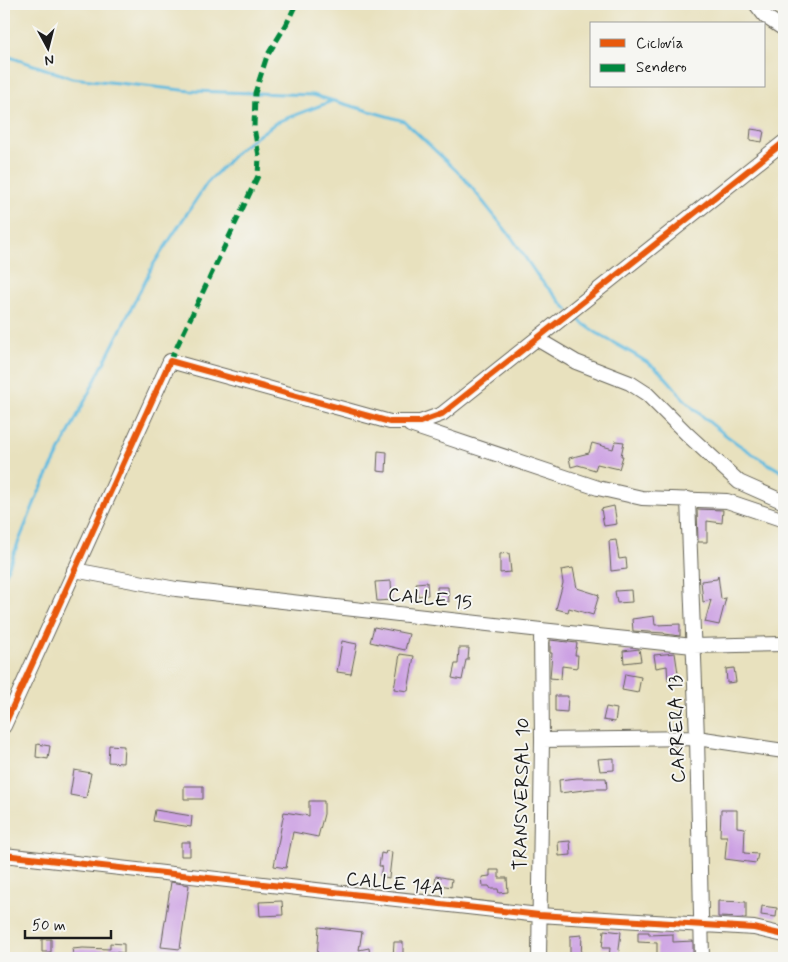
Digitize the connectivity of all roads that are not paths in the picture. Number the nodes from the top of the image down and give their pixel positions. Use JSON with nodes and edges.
{"nodes":[{"id":1,"x":756,"y":4,"type":"edge"},
{"id":2,"x":784,"y":29,"type":"edge"},
{"id":3,"x":784,"y":142,"type":"edge"},
{"id":4,"x":537,"y":339,"type":"junction"},
{"id":5,"x":401,"y":422,"type":"junction"},
{"id":6,"x":688,"y":499,"type":"junction"},
{"id":7,"x":784,"y":502,"type":"edge"},
{"id":8,"x":784,"y":520,"type":"edge"},
{"id":9,"x":74,"y":570,"type":"junction"},
{"id":10,"x":541,"y":630,"type":"junction"},
{"id":11,"x":784,"y":644,"type":"edge"},
{"id":12,"x":693,"y":646,"type":"junction"},
{"id":13,"x":4,"y":726,"type":"edge"},
{"id":14,"x":697,"y":738,"type":"junction"},
{"id":15,"x":542,"y":740,"type":"junction"},
{"id":16,"x":784,"y":751,"type":"edge"},
{"id":17,"x":4,"y":855,"type":"edge"},
{"id":18,"x":539,"y":915,"type":"junction"},
{"id":19,"x":702,"y":925,"type":"junction"},
{"id":20,"x":784,"y":935,"type":"edge"},
{"id":21,"x":539,"y":958,"type":"edge"},
{"id":22,"x":702,"y":958,"type":"edge"}],
"edges":[{"from":1,"to":2,"type":"street"},
{"from":3,"to":4,"type":"street"},
{"from":4,"to":5,"type":"street"},
{"from":4,"to":7,"type":"street"},
{"from":5,"to":6,"type":"street"},
{"from":5,"to":9,"type":"street"},
{"from":6,"to":8,"type":"street"},
{"from":6,"to":12,"type":"street","name":"CARRERA 13"},
{"from":9,"to":10,"type":"street","name":"CALLE 15"},
{"from":9,"to":13,"type":"street"},
{"from":10,"to":12,"type":"street","name":"CALLE 15"},
{"from":10,"to":15,"type":"street","name":"TRANSVERSAL 10"},
{"from":11,"to":12,"type":"street","name":"CALLE 15"},
{"from":12,"to":14,"type":"street","name":"CARRERA 13"},
{"from":14,"to":15,"type":"street"},
{"from":14,"to":16,"type":"street"},
{"from":14,"to":19,"type":"street","name":"CARRERA 13"},
{"from":15,"to":18,"type":"street","name":"TRANSVERSAL 10"},
{"from":17,"to":18,"type":"street","name":"CALLE 14A"},
{"from":18,"to":19,"type":"street","name":"CALLE 14A"},
{"from":18,"to":21,"type":"street","name":"TRANSVERSAL 10"},
{"from":19,"to":20,"type":"street","name":"CALLE 14A"},
{"from":19,"to":22,"type":"street","name":"CARRERA 13"}]}
